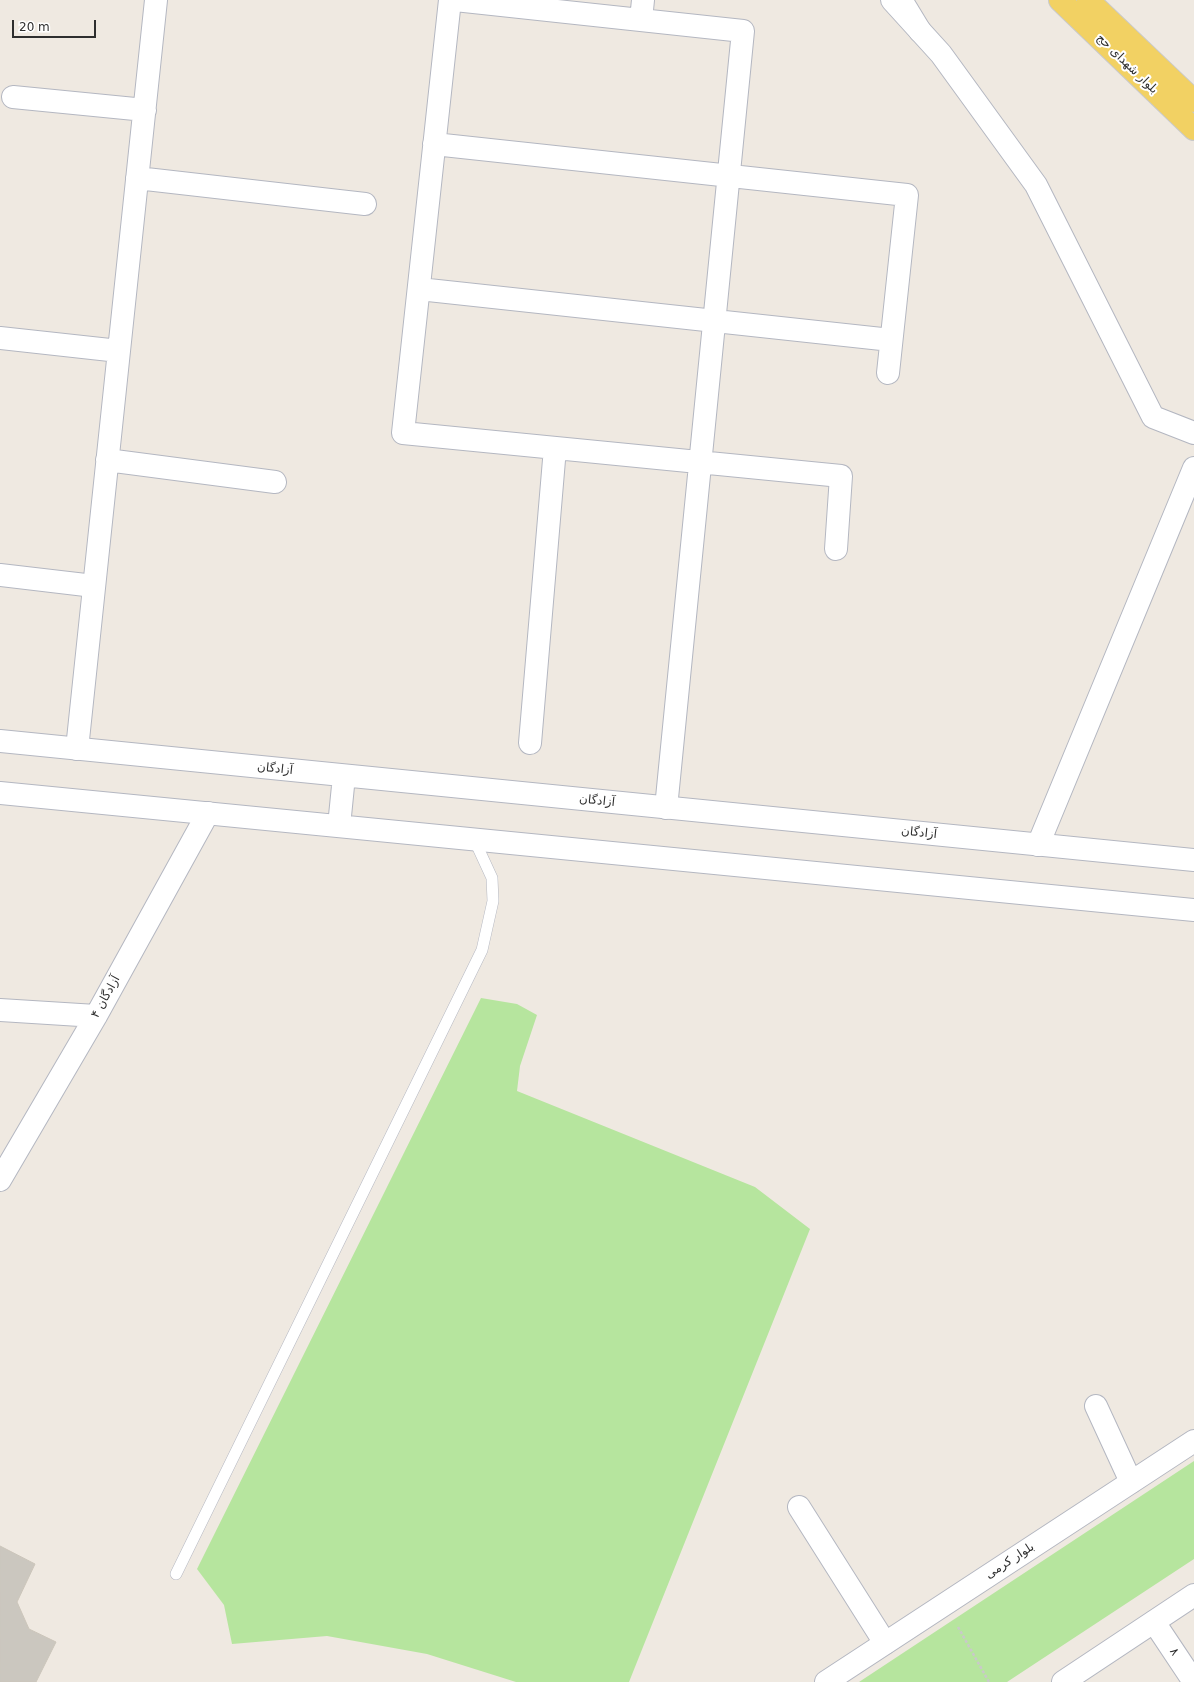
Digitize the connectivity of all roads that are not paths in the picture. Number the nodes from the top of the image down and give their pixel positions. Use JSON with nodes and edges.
{"nodes":[{"id":1,"x":156,"y":0,"type":"edge"},
{"id":2,"x":450,"y":0,"type":"edge"},
{"id":3,"x":455,"y":0,"type":"edge"},
{"id":4,"x":892,"y":0,"type":"edge"},
{"id":5,"x":904,"y":0,"type":"edge"},
{"id":6,"x":1060,"y":0,"type":"edge"},
{"id":7,"x":1088,"y":0,"type":"edge"},
{"id":8,"x":642,"y":10,"type":"edge"},
{"id":9,"x":920,"y":31,"type":"junction"},
{"id":10,"x":13,"y":97,"type":"dead end"},
{"id":11,"x":1194,"y":101,"type":"edge"},
{"id":12,"x":145,"y":110,"type":"junction"},
{"id":13,"x":1194,"y":129,"type":"edge"},
{"id":14,"x":434,"y":144,"type":"junction"},
{"id":15,"x":728,"y":176,"type":"junction"},
{"id":16,"x":137,"y":178,"type":"junction"},
{"id":17,"x":364,"y":204,"type":"dead end"},
{"id":18,"x":419,"y":289,"type":"junction"},
{"id":19,"x":714,"y":321,"type":"junction"},
{"id":20,"x":0,"y":338,"type":"edge"},
{"id":21,"x":891,"y":340,"type":"junction"},
{"id":22,"x":119,"y":351,"type":"junction"},
{"id":23,"x":888,"y":373,"type":"dead end"},
{"id":24,"x":1194,"y":433,"type":"edge"},
{"id":25,"x":555,"y":448,"type":"junction"},
{"id":26,"x":107,"y":460,"type":"junction"},
{"id":27,"x":700,"y":462,"type":"junction"},
{"id":28,"x":1194,"y":468,"type":"edge"},
{"id":29,"x":275,"y":482,"type":"dead end"},
{"id":30,"x":836,"y":549,"type":"dead end"},
{"id":31,"x":0,"y":575,"type":"edge"},
{"id":32,"x":94,"y":586,"type":"junction"},
{"id":33,"x":0,"y":741,"type":"edge"},
{"id":34,"x":530,"y":743,"type":"dead end"},
{"id":35,"x":77,"y":749,"type":"junction"},
{"id":36,"x":344,"y":776,"type":"junction"},
{"id":37,"x":0,"y":793,"type":"edge"},
{"id":38,"x":666,"y":808,"type":"junction"},
{"id":39,"x":208,"y":813,"type":"junction"},
{"id":40,"x":339,"y":826,"type":"junction"},
{"id":41,"x":474,"y":839,"type":"junction"},
{"id":42,"x":1038,"y":845,"type":"junction"},
{"id":43,"x":1194,"y":860,"type":"edge"},
{"id":44,"x":1194,"y":910,"type":"edge"},
{"id":45,"x":0,"y":1010,"type":"edge"},
{"id":46,"x":96,"y":1016,"type":"junction"},
{"id":47,"x":0,"y":1180,"type":"edge"},
{"id":48,"x":1096,"y":1406,"type":"dead end"},
{"id":49,"x":1194,"y":1441,"type":"edge"},
{"id":50,"x":1131,"y":1482,"type":"junction"},
{"id":51,"x":799,"y":1507,"type":"dead end"},
{"id":52,"x":176,"y":1574,"type":"dead end"},
{"id":53,"x":1194,"y":1595,"type":"edge"},
{"id":54,"x":1154,"y":1622,"type":"junction"},
{"id":55,"x":885,"y":1643,"type":"junction"},
{"id":56,"x":826,"y":1682,"type":"edge"},
{"id":57,"x":1063,"y":1682,"type":"edge"},
{"id":58,"x":1194,"y":1682,"type":"edge"}],
"edges":[{"from":1,"to":12,"type":"street"},
{"from":2,"to":14,"type":"street"},
{"from":3,"to":8,"type":"street"},
{"from":4,"to":9,"type":"street"},
{"from":5,"to":9,"type":"street"},
{"from":6,"to":13,"type":"main road","name":"بلوار شهدای حج"},
{"from":7,"to":11,"type":"main road","name":"بلوار شهدای حج"},
{"from":8,"to":15,"type":"street"},
{"from":9,"to":24,"type":"street"},
{"from":10,"to":12,"type":"street"},
{"from":12,"to":16,"type":"street"},
{"from":14,"to":15,"type":"street"},
{"from":14,"to":18,"type":"street"},
{"from":15,"to":19,"type":"street"},
{"from":15,"to":21,"type":"street"},
{"from":16,"to":17,"type":"street"},
{"from":16,"to":22,"type":"street"},
{"from":18,"to":19,"type":"street"},
{"from":18,"to":25,"type":"street"},
{"from":19,"to":21,"type":"street"},
{"from":19,"to":27,"type":"street"},
{"from":20,"to":22,"type":"street"},
{"from":21,"to":23,"type":"street"},
{"from":22,"to":26,"type":"street"},
{"from":25,"to":27,"type":"street"},
{"from":25,"to":34,"type":"street"},
{"from":26,"to":29,"type":"street"},
{"from":26,"to":32,"type":"street"},
{"from":27,"to":30,"type":"street"},
{"from":27,"to":38,"type":"street"},
{"from":28,"to":42,"type":"street"},
{"from":31,"to":32,"type":"street"},
{"from":32,"to":35,"type":"street"},
{"from":33,"to":35,"type":"street","name":"آزادگان"},
{"from":35,"to":36,"type":"street","name":"آزادگان"},
{"from":36,"to":38,"type":"street","name":"آزادگان"},
{"from":36,"to":40,"type":"street"},
{"from":37,"to":39,"type":"street"},
{"from":38,"to":42,"type":"street","name":"آزادگان"},
{"from":39,"to":40,"type":"street"},
{"from":39,"to":46,"type":"street","name":"آزادگان ۴"},
{"from":40,"to":41,"type":"street"},
{"from":41,"to":44,"type":"street"},
{"from":41,"to":52,"type":"lane"},
{"from":42,"to":43,"type":"street","name":"آزادگان"},
{"from":45,"to":46,"type":"street"},
{"from":46,"to":47,"type":"street","name":"آزادگان ۴"},
{"from":48,"to":50,"type":"street"},
{"from":49,"to":50,"type":"street","name":"بلوار کرمی"},
{"from":50,"to":55,"type":"street","name":"بلوار کرمی"},
{"from":51,"to":55,"type":"street"},
{"from":53,"to":54,"type":"street"},
{"from":54,"to":57,"type":"street"},
{"from":54,"to":58,"type":"street","name":"۸"},
{"from":55,"to":56,"type":"street","name":"بلوار کرمی"}]}
